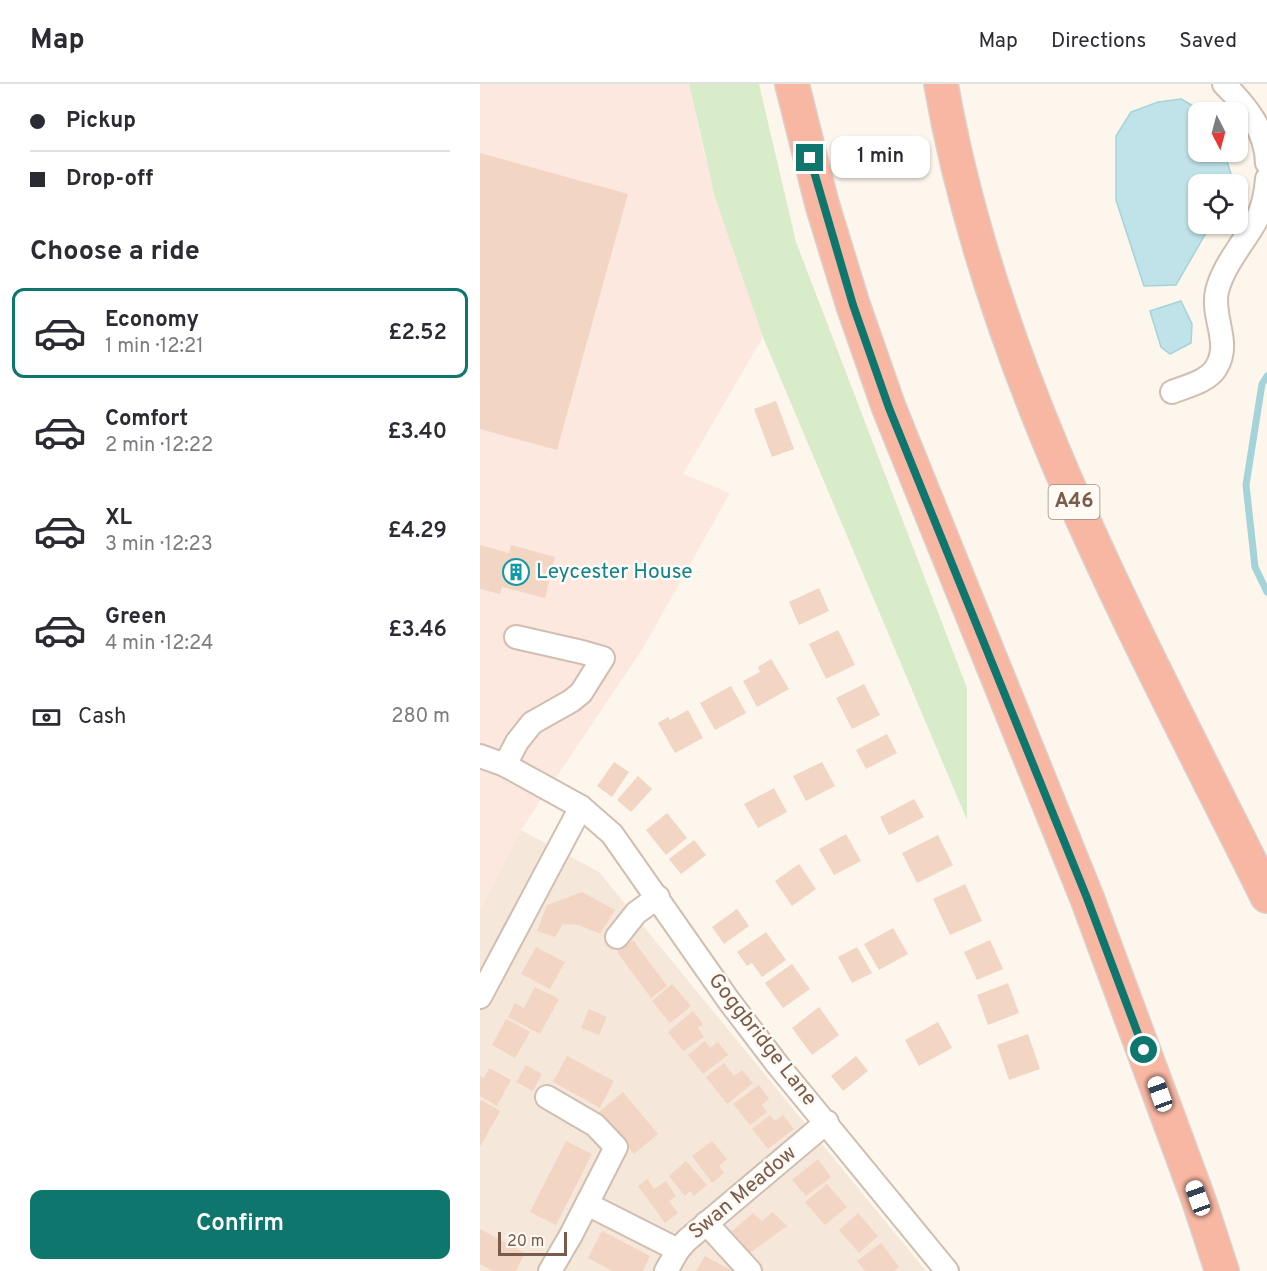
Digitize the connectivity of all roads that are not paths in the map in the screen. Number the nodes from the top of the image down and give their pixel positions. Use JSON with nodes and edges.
{"nodes":[{"id":1,"x":792,"y":84,"type":"edge"},
{"id":2,"x":942,"y":84,"type":"edge"},
{"id":3,"x":1224,"y":84,"type":"edge"},
{"id":4,"x":1267,"y":163,"type":"edge"},
{"id":5,"x":1267,"y":179,"type":"edge"},
{"id":6,"x":1172,"y":392,"type":"dead end"},
{"id":7,"x":516,"y":637,"type":"dead end"},
{"id":8,"x":480,"y":756,"type":"edge"},
{"id":9,"x":505,"y":765,"type":"junction"},
{"id":10,"x":581,"y":807,"type":"junction"},
{"id":11,"x":1267,"y":896,"type":"edge"},
{"id":12,"x":658,"y":897,"type":"junction"},
{"id":13,"x":617,"y":937,"type":"dead end"},
{"id":14,"x":480,"y":997,"type":"edge"},
{"id":15,"x":547,"y":1097,"type":"dead end"},
{"id":16,"x":827,"y":1122,"type":"junction"},
{"id":17,"x":587,"y":1204,"type":"junction"},
{"id":18,"x":706,"y":1223,"type":"junction"},
{"id":19,"x":678,"y":1250,"type":"junction"},
{"id":20,"x":550,"y":1271,"type":"edge"},
{"id":21,"x":666,"y":1271,"type":"edge"},
{"id":22,"x":750,"y":1271,"type":"edge"},
{"id":23,"x":947,"y":1271,"type":"edge"},
{"id":24,"x":1222,"y":1271,"type":"edge"}],
"edges":[{"from":1,"to":24,"type":"highway"},
{"from":2,"to":11,"type":"highway","number":"A46"},
{"from":3,"to":4,"type":"street"},
{"from":5,"to":6,"type":"street"},
{"from":7,"to":9,"type":"street"},
{"from":8,"to":9,"type":"street","name":"Goggbridge Lane"},
{"from":9,"to":10,"type":"street","name":"Goggbridge Lane"},
{"from":10,"to":12,"type":"street","name":"Goggbridge Lane"},
{"from":10,"to":14,"type":"street"},
{"from":12,"to":13,"type":"street"},
{"from":12,"to":16,"type":"street","name":"Goggbridge Lane"},
{"from":15,"to":17,"type":"street"},
{"from":16,"to":18,"type":"street","name":"Swan Meadow"},
{"from":16,"to":23,"type":"street","name":"Goggbridge Lane"},
{"from":17,"to":19,"type":"street"},
{"from":17,"to":20,"type":"street"},
{"from":18,"to":19,"type":"street","name":"Swan Meadow"},
{"from":18,"to":22,"type":"street"},
{"from":19,"to":21,"type":"street","name":"Swan Meadow"}]}
